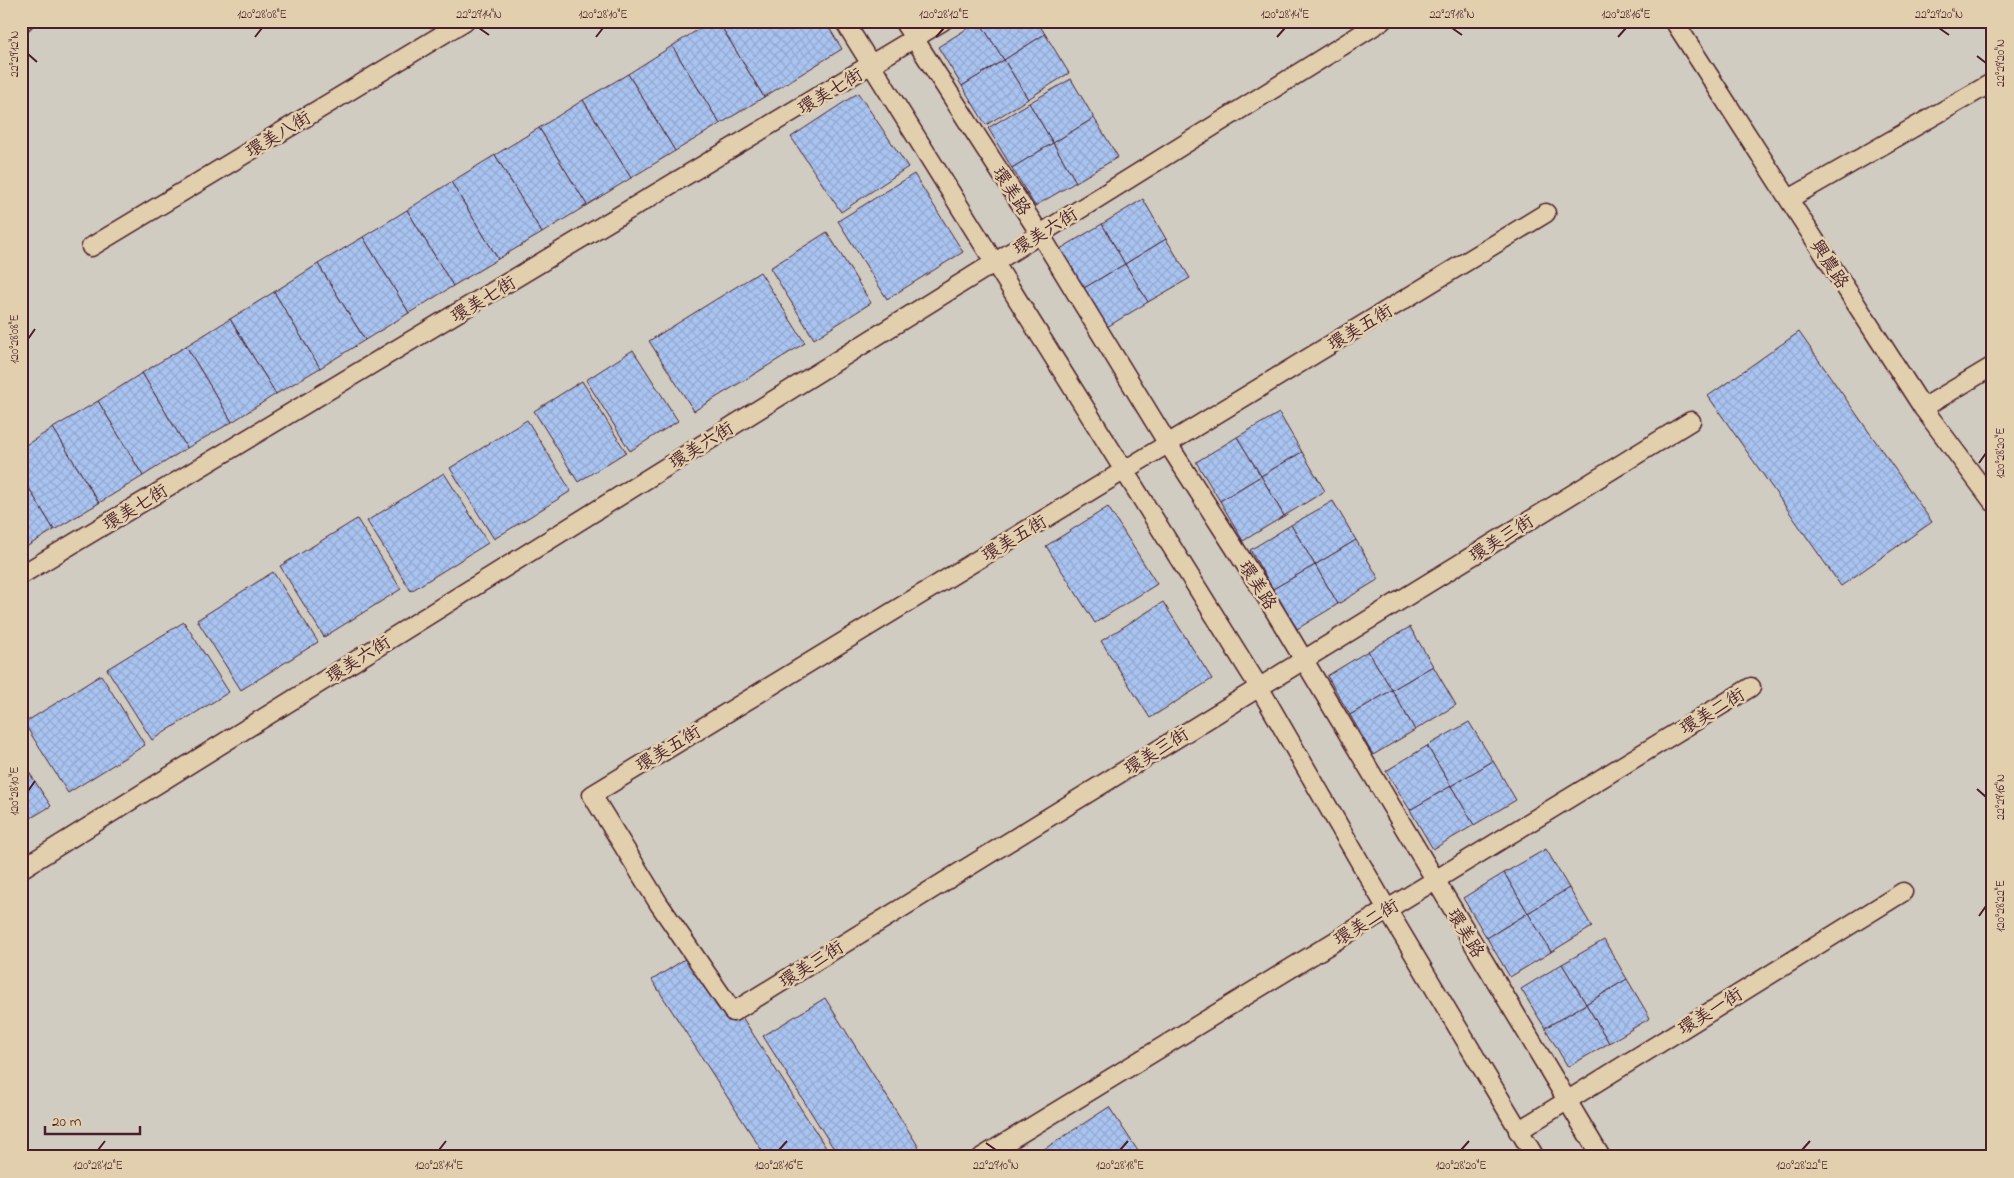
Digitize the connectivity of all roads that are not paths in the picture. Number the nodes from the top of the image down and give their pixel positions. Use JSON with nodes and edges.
{"nodes":[{"id":1,"x":465,"y":21,"type":"edge"},
{"id":2,"x":844,"y":21,"type":"edge"},
{"id":3,"x":903,"y":21,"type":"edge"},
{"id":4,"x":943,"y":21,"type":"edge"},
{"id":5,"x":1382,"y":21,"type":"edge"},
{"id":6,"x":1674,"y":21,"type":"edge"},
{"id":7,"x":914,"y":39,"type":"junction"},
{"id":8,"x":872,"y":66,"type":"junction"},
{"id":9,"x":1993,"y":82,"type":"edge"},
{"id":10,"x":1789,"y":199,"type":"junction"},
{"id":11,"x":1546,"y":214,"type":"dead end"},
{"id":12,"x":1040,"y":234,"type":"junction"},
{"id":13,"x":91,"y":247,"type":"dead end"},
{"id":14,"x":994,"y":263,"type":"junction"},
{"id":15,"x":1993,"y":366,"type":"edge"},
{"id":16,"x":1923,"y":408,"type":"junction"},
{"id":17,"x":1691,"y":421,"type":"dead end"},
{"id":18,"x":1168,"y":444,"type":"junction"},
{"id":19,"x":1125,"y":470,"type":"junction"},
{"id":20,"x":1993,"y":502,"type":"edge"},
{"id":21,"x":21,"y":575,"type":"edge"},
{"id":22,"x":1303,"y":660,"type":"junction"},
{"id":23,"x":1259,"y":687,"type":"junction"},
{"id":24,"x":1751,"y":687,"type":"dead end"},
{"id":25,"x":21,"y":869,"type":"edge"},
{"id":26,"x":1434,"y":880,"type":"junction"},
{"id":27,"x":1903,"y":892,"type":"dead end"},
{"id":28,"x":659,"y":904,"type":"joint"},
{"id":29,"x":1387,"y":909,"type":"junction"},
{"id":30,"x":1566,"y":1101,"type":"junction"},
{"id":31,"x":1518,"y":1130,"type":"junction"},
{"id":32,"x":982,"y":1157,"type":"edge"},
{"id":33,"x":1535,"y":1157,"type":"edge"},
{"id":34,"x":1601,"y":1157,"type":"edge"}],
"edges":[{"from":1,"to":13,"type":"lane","name":"環美八街"},
{"from":2,"to":8,"type":"lane"},
{"from":3,"to":7,"type":"lane","name":"環美路"},
{"from":4,"to":7,"type":"lane","name":"環美七街"},
{"from":5,"to":12,"type":"lane","name":"環美六街"},
{"from":6,"to":10,"type":"lane","name":"興農路"},
{"from":7,"to":8,"type":"lane","name":"環美七街"},
{"from":7,"to":12,"type":"lane","name":"環美路"},
{"from":8,"to":14,"type":"lane"},
{"from":8,"to":21,"type":"lane","name":"環美七街"},
{"from":9,"to":10,"type":"lane"},
{"from":10,"to":16,"type":"lane","name":"興農路"},
{"from":11,"to":18,"type":"lane","name":"環美五街"},
{"from":12,"to":14,"type":"lane","name":"環美六街"},
{"from":12,"to":18,"type":"lane","name":"環美路"},
{"from":14,"to":19,"type":"lane"},
{"from":14,"to":25,"type":"lane","name":"環美六街"},
{"from":15,"to":16,"type":"lane"},
{"from":16,"to":20,"type":"lane","name":"興農路"},
{"from":17,"to":22,"type":"lane","name":"環美三街"},
{"from":18,"to":19,"type":"lane","name":"環美五街"},
{"from":18,"to":22,"type":"lane","name":"環美路"},
{"from":19,"to":23,"type":"lane"},
{"from":19,"to":28,"type":"lane","name":"環美五街"},
{"from":22,"to":23,"type":"lane","name":"環美三街"},
{"from":22,"to":26,"type":"lane","name":"環美路"},
{"from":23,"to":28,"type":"lane","name":"環美三街"},
{"from":23,"to":29,"type":"lane"},
{"from":24,"to":26,"type":"lane","name":"環美二街"},
{"from":26,"to":29,"type":"lane","name":"環美二街"},
{"from":26,"to":30,"type":"lane","name":"環美路"},
{"from":27,"to":30,"type":"lane","name":"環美一街"},
{"from":29,"to":31,"type":"lane"},
{"from":29,"to":32,"type":"lane","name":"環美二街"},
{"from":30,"to":31,"type":"lane","name":"環美一街"},
{"from":30,"to":34,"type":"lane","name":"環美路"},
{"from":31,"to":33,"type":"lane"}]}
